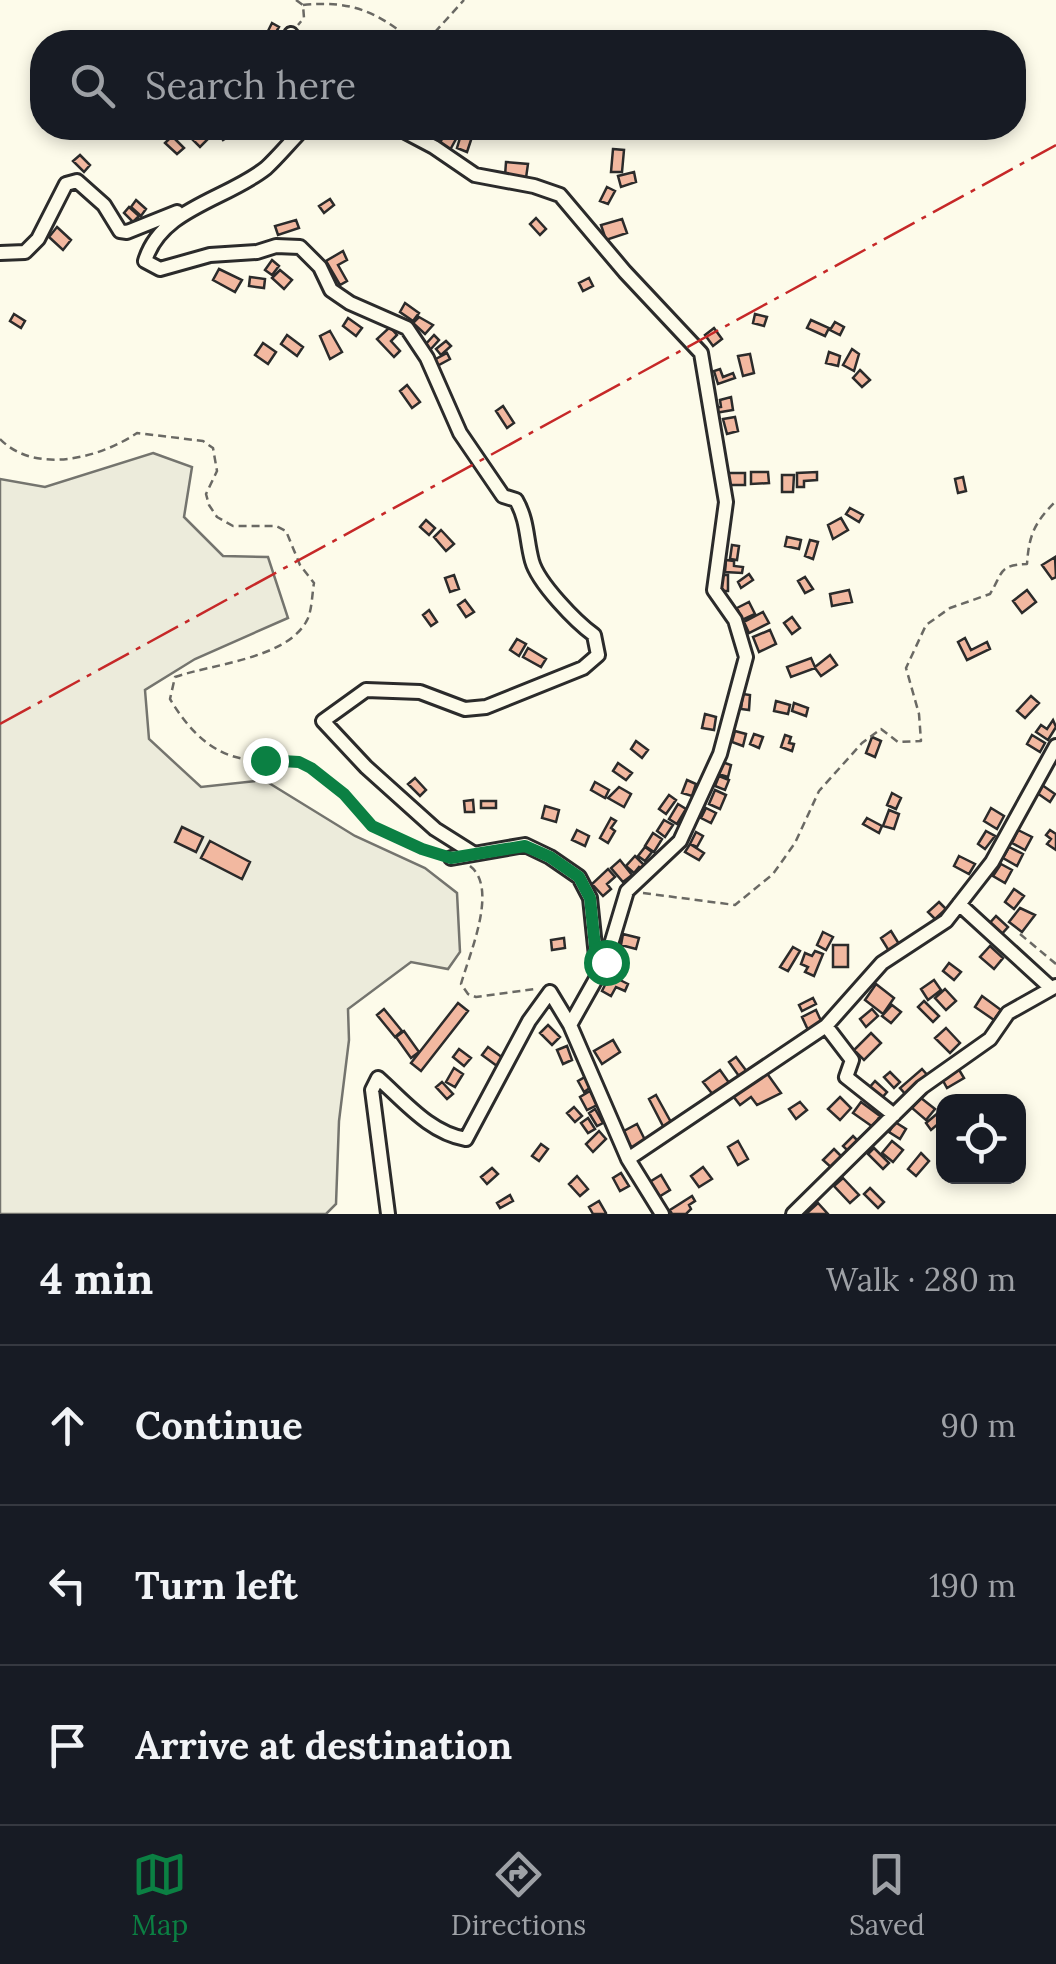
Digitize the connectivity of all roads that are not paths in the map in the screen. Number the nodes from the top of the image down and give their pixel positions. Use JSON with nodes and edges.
{"nodes":[{"id":1,"x":293,"y":140,"type":"edge"},
{"id":2,"x":421,"y":140,"type":"edge"},
{"id":3,"x":198,"y":206,"type":"junction"},
{"id":4,"x":0,"y":252,"type":"edge"},
{"id":5,"x":1056,"y":746,"type":"edge"},
{"id":6,"x":474,"y":853,"type":"junction"},
{"id":7,"x":451,"y":858,"type":"road end"},
{"id":8,"x":959,"y":904,"type":"junction"},
{"id":9,"x":598,"y":976,"type":"junction"},
{"id":10,"x":1054,"y":987,"type":"edge"},
{"id":11,"x":570,"y":1026,"type":"junction"},
{"id":12,"x":826,"y":1026,"type":"junction"},
{"id":13,"x":894,"y":1115,"type":"junction"},
{"id":14,"x":628,"y":1159,"type":"junction"},
{"id":15,"x":388,"y":1214,"type":"edge"},
{"id":16,"x":662,"y":1214,"type":"edge"},
{"id":17,"x":794,"y":1214,"type":"edge"}],
"edges":[{"from":1,"to":3,"type":"street"},
{"from":2,"to":9,"type":"street"},
{"from":3,"to":4,"type":"street"},
{"from":3,"to":6,"type":"street"},
{"from":5,"to":8,"type":"street"},
{"from":6,"to":7,"type":"street"},
{"from":6,"to":9,"type":"street"},
{"from":8,"to":10,"type":"street"},
{"from":8,"to":12,"type":"street"},
{"from":9,"to":11,"type":"street"},
{"from":10,"to":13,"type":"street"},
{"from":11,"to":14,"type":"street"},
{"from":11,"to":15,"type":"street"},
{"from":12,"to":13,"type":"street"},
{"from":12,"to":14,"type":"street"},
{"from":13,"to":17,"type":"street"},
{"from":14,"to":16,"type":"street"}]}
